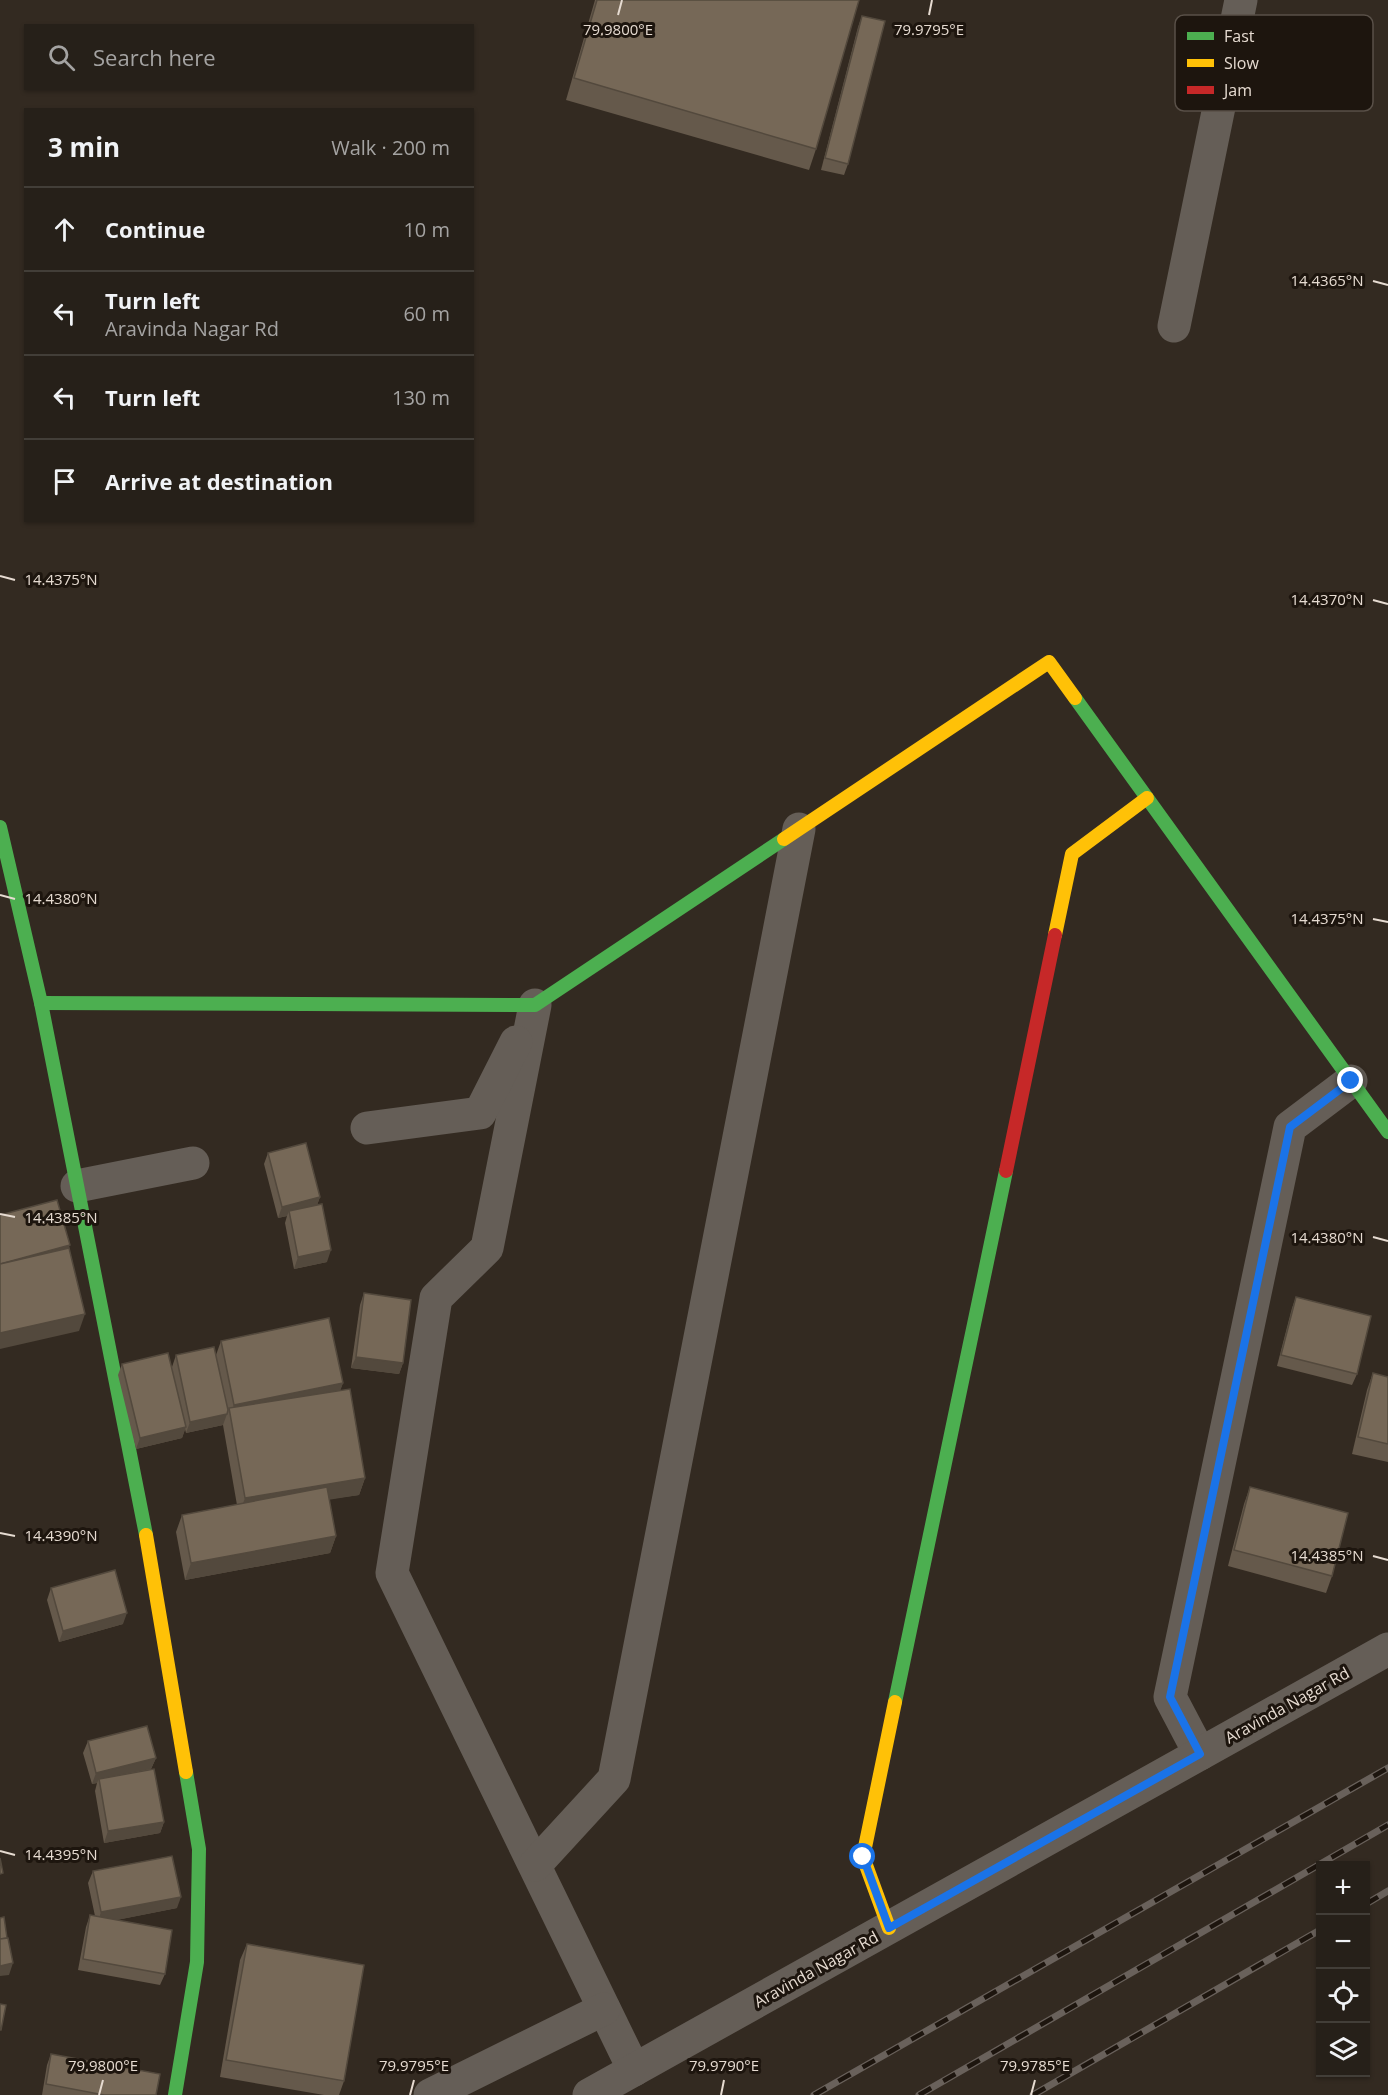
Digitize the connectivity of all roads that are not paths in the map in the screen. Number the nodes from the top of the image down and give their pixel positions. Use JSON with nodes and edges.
{"nodes":[{"id":1,"x":1241,"y":0,"type":"edge"},
{"id":2,"x":1238,"y":15,"type":"edge"},
{"id":3,"x":1218,"y":111,"type":"edge"},
{"id":4,"x":1174,"y":326,"type":"dead end"},
{"id":5,"x":1147,"y":798,"type":"junction"},
{"id":6,"x":0,"y":827,"type":"edge"},
{"id":7,"x":799,"y":829,"type":"junction"},
{"id":8,"x":41,"y":1003,"type":"junction"},
{"id":9,"x":535,"y":1005,"type":"junction"},
{"id":10,"x":1351,"y":1081,"type":"junction"},
{"id":11,"x":367,"y":1128,"type":"dead end"},
{"id":12,"x":1388,"y":1132,"type":"edge"},
{"id":13,"x":193,"y":1163,"type":"dead end"},
{"id":14,"x":77,"y":1186,"type":"junction"},
{"id":15,"x":1388,"y":1649,"type":"edge"},
{"id":16,"x":1200,"y":1754,"type":"junction"},
{"id":17,"x":535,"y":1865,"type":"junction"},
{"id":18,"x":889,"y":1928,"type":"junction"},
{"id":19,"x":604,"y":2009,"type":"junction"},
{"id":20,"x":634,"y":2070,"type":"junction"},
{"id":21,"x":175,"y":2095,"type":"edge"},
{"id":22,"x":430,"y":2095,"type":"edge"},
{"id":23,"x":589,"y":2095,"type":"edge"}],
"edges":[{"from":1,"to":2,"type":"street"},
{"from":3,"to":4,"type":"street"},
{"from":5,"to":7,"type":"street"},
{"from":5,"to":10,"type":"street"},
{"from":5,"to":18,"type":"street"},
{"from":6,"to":8,"type":"street"},
{"from":7,"to":9,"type":"street"},
{"from":7,"to":17,"type":"street"},
{"from":8,"to":9,"type":"street"},
{"from":8,"to":14,"type":"street"},
{"from":9,"to":11,"type":"street"},
{"from":9,"to":17,"type":"street"},
{"from":10,"to":12,"type":"street"},
{"from":10,"to":16,"type":"street"},
{"from":13,"to":14,"type":"street"},
{"from":14,"to":21,"type":"street"},
{"from":15,"to":16,"type":"street","name":"Aravinda Nagar Rd"},
{"from":16,"to":18,"type":"street","name":"Aravinda Nagar Rd"},
{"from":17,"to":19,"type":"street"},
{"from":18,"to":20,"type":"street","name":"Aravinda Nagar Rd"},
{"from":19,"to":20,"type":"street"},
{"from":19,"to":22,"type":"street"},
{"from":20,"to":23,"type":"street","name":"Aravinda Nagar Rd"}]}
